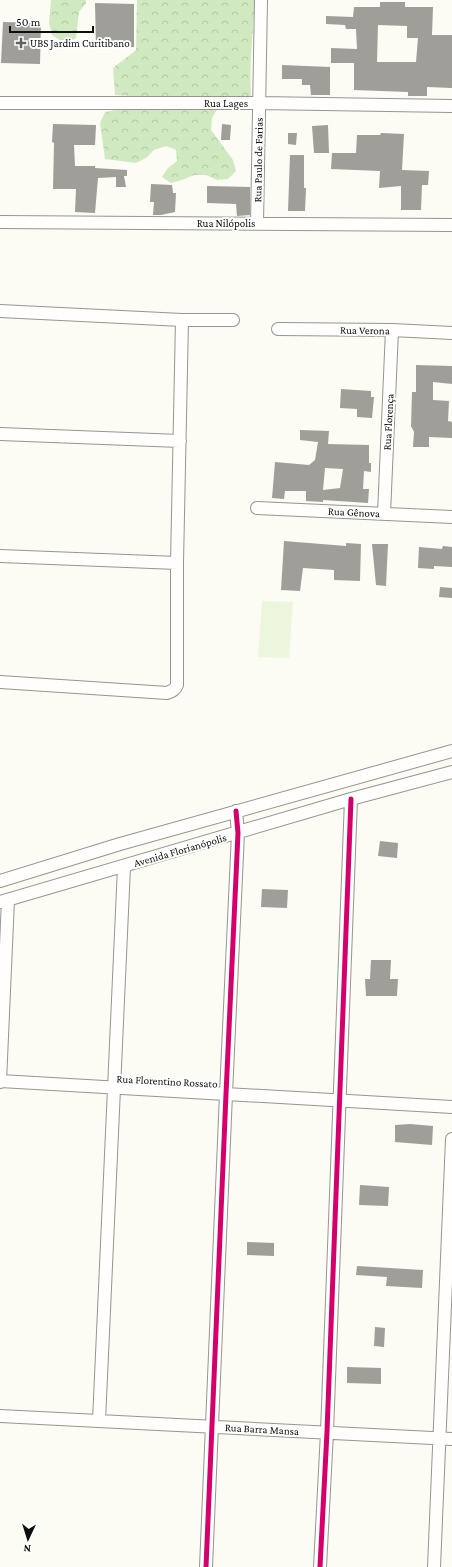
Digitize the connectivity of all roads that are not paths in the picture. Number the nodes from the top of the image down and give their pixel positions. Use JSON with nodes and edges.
{"nodes":[{"id":1,"x":261,"y":0,"type":"edge"},
{"id":2,"x":0,"y":103,"type":"edge"},
{"id":3,"x":259,"y":103,"type":"junction"},
{"id":4,"x":452,"y":106,"type":"edge"},
{"id":5,"x":0,"y":222,"type":"edge"},
{"id":6,"x":258,"y":223,"type":"junction"},
{"id":7,"x":452,"y":225,"type":"edge"},
{"id":8,"x":0,"y":311,"type":"edge"},
{"id":9,"x":182,"y":320,"type":"junction"},
{"id":10,"x":233,"y":320,"type":"dead end"},
{"id":11,"x":278,"y":329,"type":"dead end"},
{"id":12,"x":392,"y":330,"type":"junction"},
{"id":13,"x":452,"y":333,"type":"edge"},
{"id":14,"x":0,"y":434,"type":"edge"},
{"id":15,"x":180,"y":441,"type":"junction"},
{"id":16,"x":257,"y":508,"type":"dead end"},
{"id":17,"x":384,"y":514,"type":"junction"},
{"id":18,"x":452,"y":517,"type":"edge"},
{"id":19,"x":0,"y":556,"type":"edge"},
{"id":20,"x":177,"y":562,"type":"junction"},
{"id":21,"x":0,"y":682,"type":"edge"},
{"id":22,"x":452,"y":751,"type":"edge"},
{"id":23,"x":452,"y":772,"type":"edge"},
{"id":24,"x":351,"y":799,"type":"junction"},
{"id":25,"x":236,"y":812,"type":"junction"},
{"id":26,"x":238,"y":833,"type":"junction"},
{"id":27,"x":124,"y":867,"type":"junction"},
{"id":28,"x":0,"y":881,"type":"edge"},
{"id":29,"x":4,"y":901,"type":"edge"},
{"id":30,"x":0,"y":1082,"type":"edge"},
{"id":31,"x":114,"y":1088,"type":"junction"},
{"id":32,"x":226,"y":1094,"type":"junction"},
{"id":33,"x":339,"y":1101,"type":"junction"},
{"id":34,"x":452,"y":1107,"type":"edge"},
{"id":35,"x":452,"y":1139,"type":"edge"},
{"id":36,"x":0,"y":1416,"type":"edge"},
{"id":37,"x":99,"y":1421,"type":"junction"},
{"id":38,"x":212,"y":1426,"type":"junction"},
{"id":39,"x":327,"y":1432,"type":"junction"},
{"id":40,"x":440,"y":1438,"type":"junction"},
{"id":41,"x":452,"y":1439,"type":"edge"},
{"id":42,"x":206,"y":1567,"type":"edge"},
{"id":43,"x":320,"y":1567,"type":"edge"},
{"id":44,"x":434,"y":1567,"type":"edge"}],
"edges":[{"from":1,"to":3,"type":"street","name":"Rua Paulo de Farias"},
{"from":2,"to":3,"type":"street","name":"Rua Lages"},
{"from":3,"to":4,"type":"street","name":"Rua Lages"},
{"from":3,"to":6,"type":"street","name":"Rua Paulo de Farias"},
{"from":5,"to":6,"type":"street","name":"Rua Nilópolis"},
{"from":6,"to":7,"type":"street","name":"Rua Nilópolis"},
{"from":8,"to":9,"type":"street"},
{"from":9,"to":10,"type":"street"},
{"from":9,"to":15,"type":"street"},
{"from":11,"to":12,"type":"street","name":"Rua Verona"},
{"from":12,"to":13,"type":"street","name":"Rua Verona"},
{"from":12,"to":17,"type":"street","name":"Rua Florença"},
{"from":14,"to":15,"type":"street"},
{"from":15,"to":20,"type":"street"},
{"from":16,"to":17,"type":"street","name":"Rua Gênova"},
{"from":17,"to":18,"type":"street","name":"Rua Gênova"},
{"from":19,"to":20,"type":"street"},
{"from":20,"to":21,"type":"street"},
{"from":22,"to":25,"type":"street","name":"Avenida Florianópolis"},
{"from":23,"to":24,"type":"street","name":"Avenida Florianópolis"},
{"from":24,"to":26,"type":"street","name":"Avenida Florianópolis"},
{"from":24,"to":33,"type":"street"},
{"from":25,"to":26,"type":"street"},
{"from":25,"to":28,"type":"street","name":"Avenida Florianópolis"},
{"from":26,"to":27,"type":"street","name":"Avenida Florianópolis"},
{"from":26,"to":32,"type":"street"},
{"from":27,"to":29,"type":"street","name":"Avenida Florianópolis"},
{"from":27,"to":31,"type":"street"},
{"from":29,"to":30,"type":"street"},
{"from":30,"to":31,"type":"street","name":"Rua Florentino Rossato"},
{"from":31,"to":32,"type":"street","name":"Rua Florentino Rossato"},
{"from":31,"to":37,"type":"street"},
{"from":32,"to":33,"type":"street","name":"Rua Florentino Rossato"},
{"from":32,"to":38,"type":"street"},
{"from":33,"to":34,"type":"street","name":"Rua Florentino Rossato"},
{"from":33,"to":39,"type":"street"},
{"from":35,"to":40,"type":"street"},
{"from":36,"to":37,"type":"street","name":"Rua Barra Mansa"},
{"from":37,"to":38,"type":"street","name":"Rua Barra Mansa"},
{"from":38,"to":39,"type":"street","name":"Rua Barra Mansa"},
{"from":38,"to":42,"type":"street"},
{"from":39,"to":40,"type":"street","name":"Rua Barra Mansa"},
{"from":39,"to":43,"type":"street"},
{"from":40,"to":41,"type":"street","name":"Rua Barra Mansa"},
{"from":40,"to":44,"type":"street"}]}
